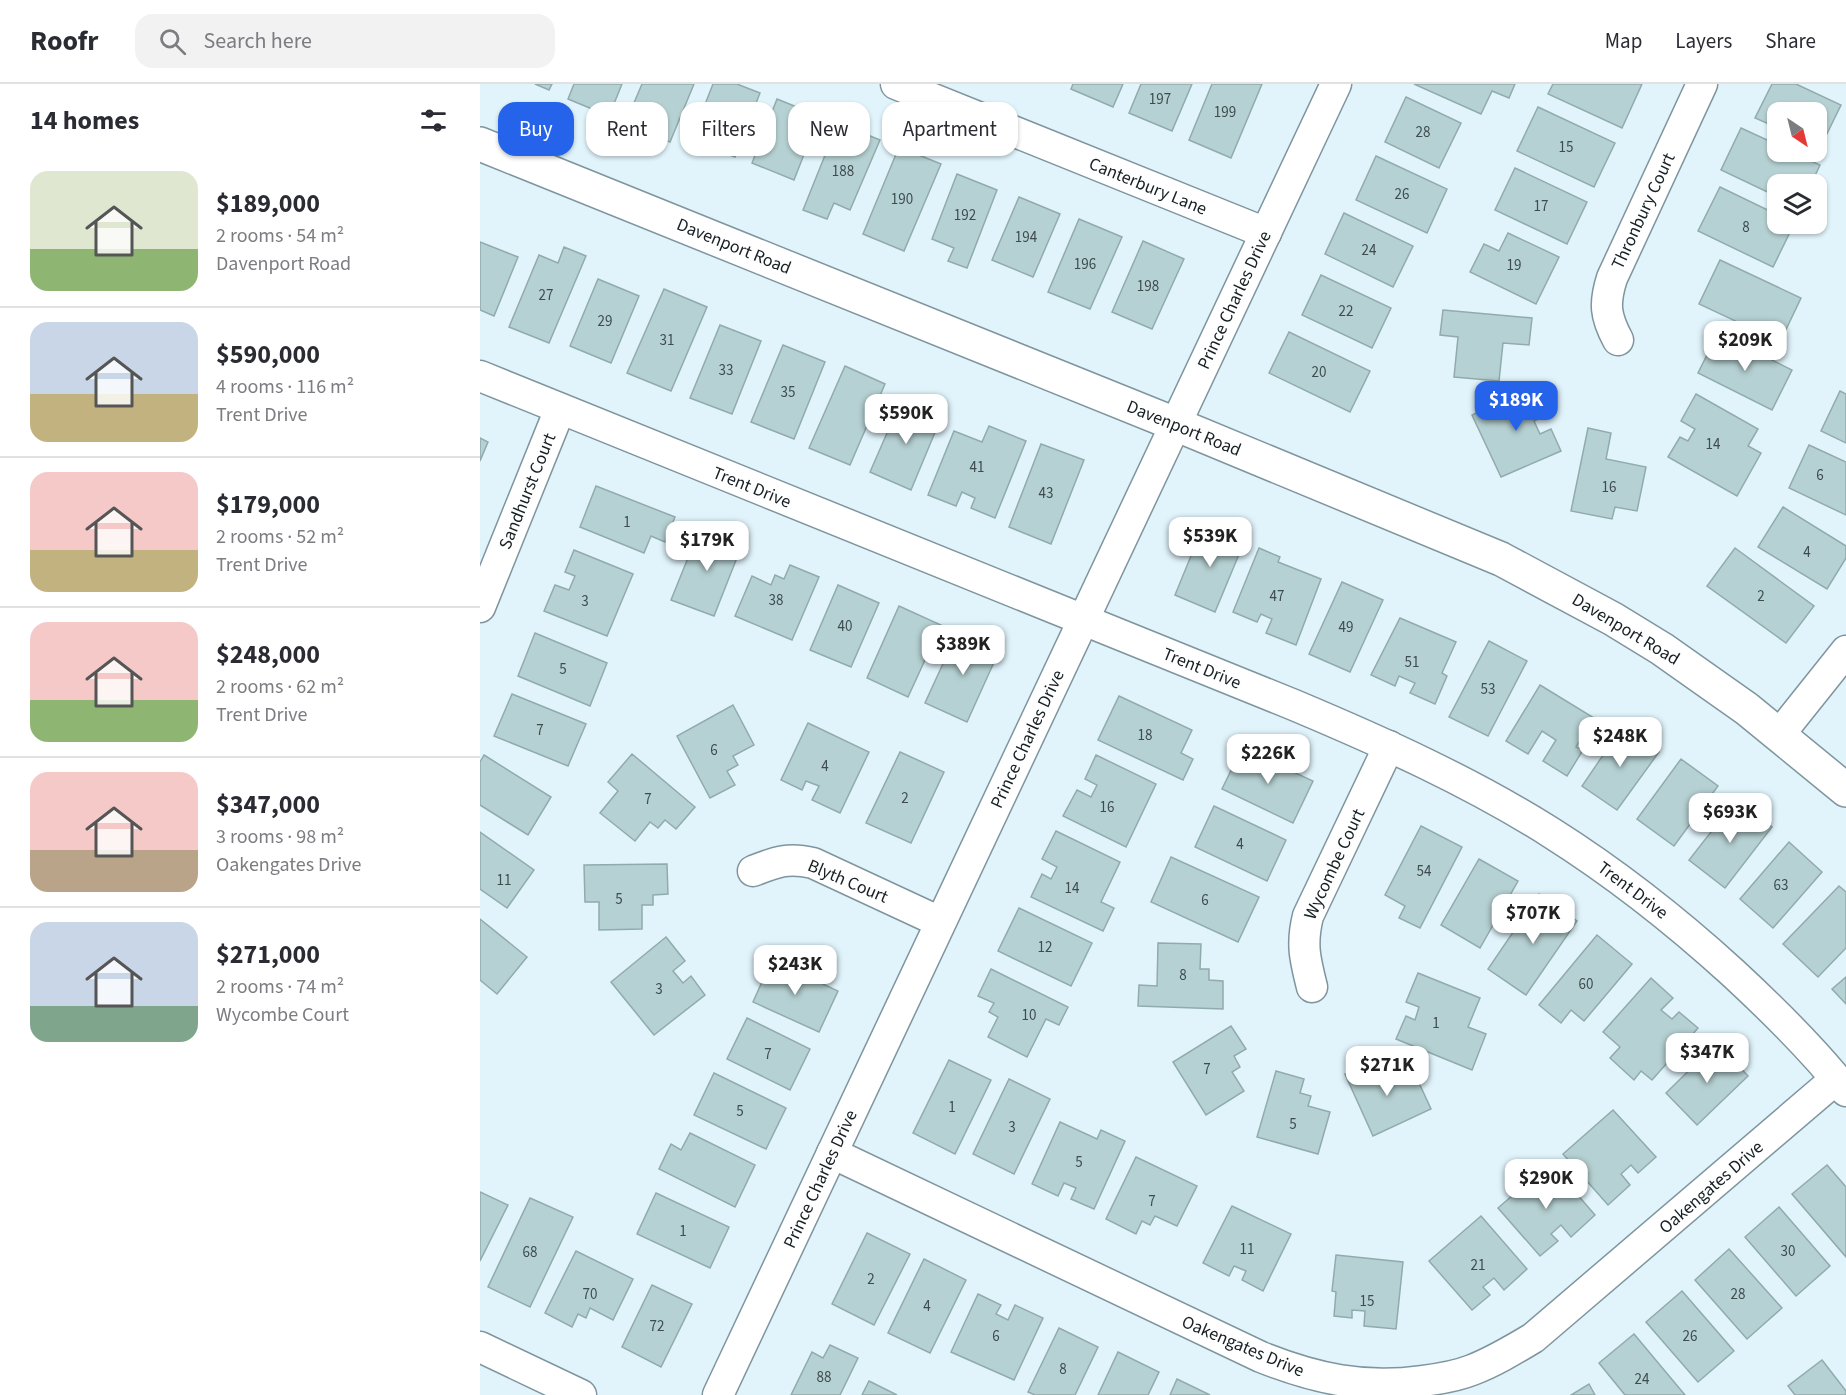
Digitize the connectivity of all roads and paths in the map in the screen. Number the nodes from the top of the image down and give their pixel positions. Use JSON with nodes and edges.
{"nodes":[{"id":1,"x":896,"y":84,"type":"edge"},
{"id":2,"x":1336,"y":84,"type":"edge"},
{"id":3,"x":1702,"y":84,"type":"edge"},
{"id":4,"x":480,"y":144,"type":"edge"},
{"id":5,"x":1266,"y":233,"type":"junction"},
{"id":6,"x":1618,"y":340,"type":"dead end"},
{"id":7,"x":480,"y":376,"type":"edge"},
{"id":8,"x":560,"y":410,"type":"junction"},
{"id":9,"x":1175,"y":424,"type":"junction"},
{"id":10,"x":480,"y":607,"type":"edge"},
{"id":11,"x":1084,"y":621,"type":"junction"},
{"id":12,"x":1846,"y":651,"type":"edge"},
{"id":13,"x":1779,"y":735,"type":"junction"},
{"id":14,"x":1389,"y":746,"type":"junction"},
{"id":15,"x":1846,"y":790,"type":"edge"},
{"id":16,"x":753,"y":872,"type":"dead end"},
{"id":17,"x":940,"y":922,"type":"junction"},
{"id":18,"x":1312,"y":987,"type":"dead end"},
{"id":19,"x":1841,"y":1085,"type":"edge"},
{"id":20,"x":832,"y":1153,"type":"junction"},
{"id":21,"x":480,"y":1347,"type":"edge"},
{"id":22,"x":581,"y":1395,"type":"edge"},
{"id":23,"x":718,"y":1395,"type":"edge"}],
"edges":[{"from":1,"to":5,"type":"street","name":"Canterbury Lane"},
{"from":2,"to":5,"type":"street","name":"Prince Charles Drive"},
{"from":3,"to":6,"type":"street","name":"Thronbury Court"},
{"from":4,"to":9,"type":"street","name":"Davenport Road"},
{"from":5,"to":9,"type":"street","name":"Prince Charles Drive"},
{"from":7,"to":8,"type":"street","name":"Trent Drive"},
{"from":8,"to":10,"type":"street","name":"Sandhurst Court"},
{"from":8,"to":11,"type":"street","name":"Trent Drive"},
{"from":9,"to":11,"type":"street","name":"Prince Charles Drive"},
{"from":9,"to":13,"type":"street","name":"Davenport Road"},
{"from":11,"to":14,"type":"street","name":"Trent Drive"},
{"from":11,"to":17,"type":"street","name":"Prince Charles Drive"},
{"from":12,"to":13,"type":"street"},
{"from":13,"to":15,"type":"street","name":"Davenport Road"},
{"from":14,"to":18,"type":"street","name":"Wycombe Court"},
{"from":14,"to":19,"type":"street","name":"Trent Drive"},
{"from":16,"to":17,"type":"street","name":"Blyth Court"},
{"from":17,"to":20,"type":"street","name":"Prince Charles Drive"},
{"from":19,"to":20,"type":"street","name":"Oakengates Drive"},
{"from":20,"to":23,"type":"street","name":"Prince Charles Drive"},
{"from":21,"to":22,"type":"street"}]}
